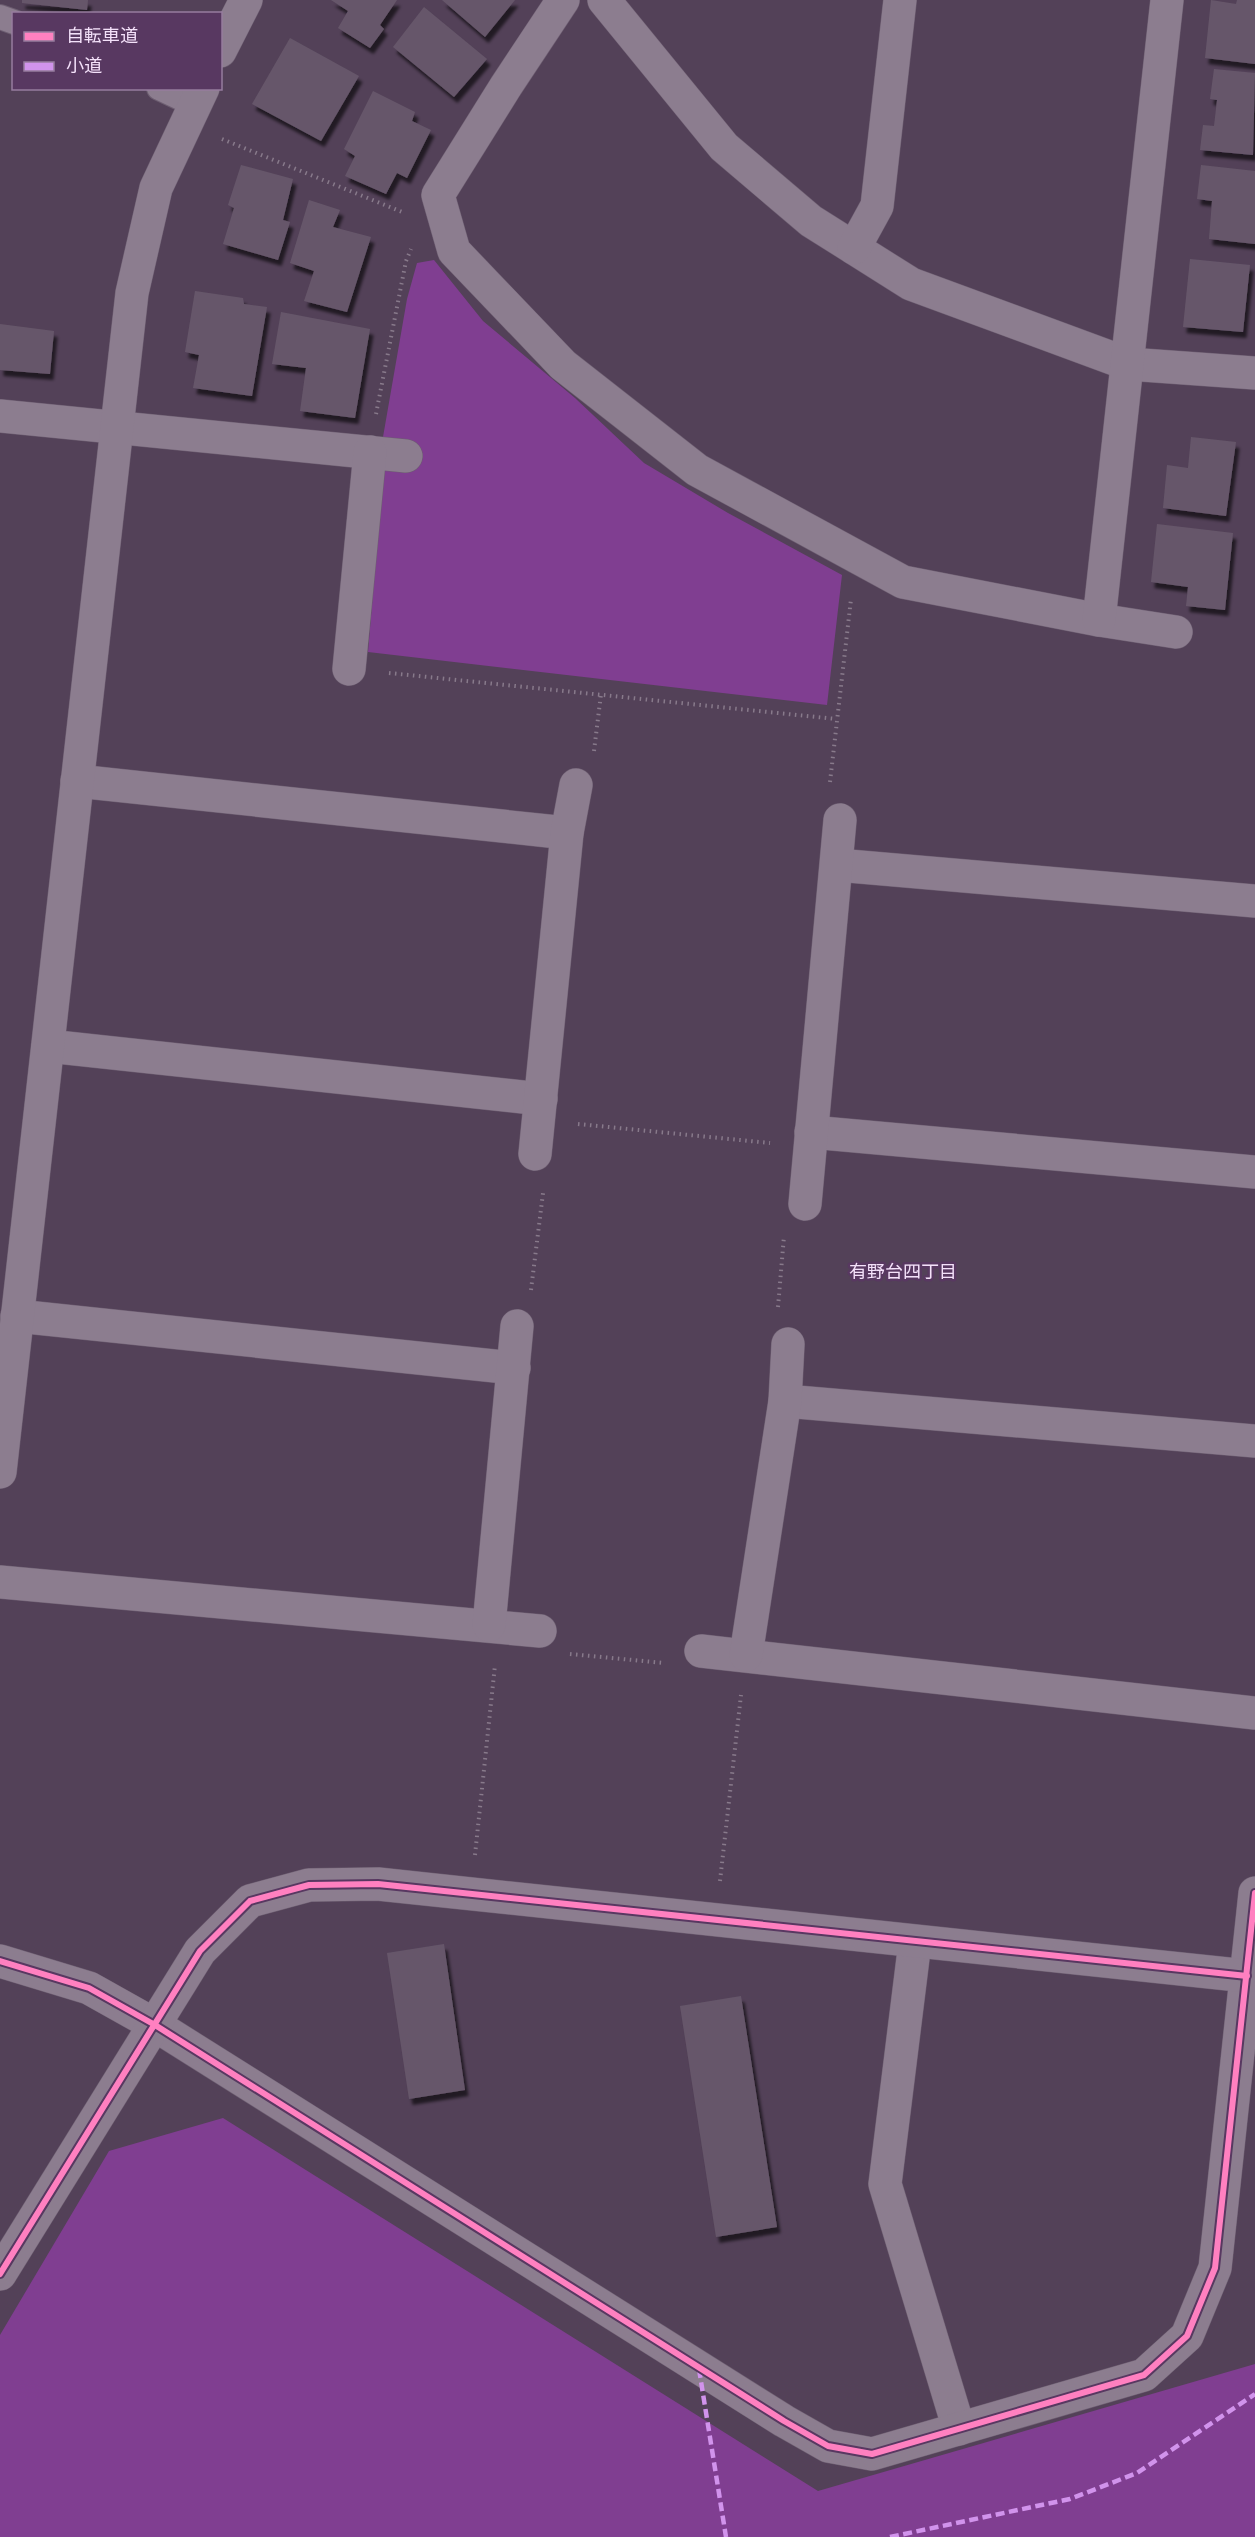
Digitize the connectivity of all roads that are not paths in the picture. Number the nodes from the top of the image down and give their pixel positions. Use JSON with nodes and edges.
{"nodes":[{"id":1,"x":246,"y":0,"type":"edge"},
{"id":2,"x":563,"y":0,"type":"edge"},
{"id":3,"x":900,"y":0,"type":"edge"},
{"id":4,"x":1167,"y":0,"type":"edge"},
{"id":5,"x":613,"y":3,"type":"edge"},
{"id":6,"x":222,"y":47,"type":"edge"},
{"id":7,"x":163,"y":90,"type":"edge"},
{"id":8,"x":194,"y":106,"type":"edge"},
{"id":9,"x":854,"y":248,"type":"junction"},
{"id":10,"x":1128,"y":364,"type":"junction"},
{"id":11,"x":1255,"y":373,"type":"edge"},
{"id":12,"x":0,"y":416,"type":"edge"},
{"id":13,"x":117,"y":428,"type":"junction"},
{"id":14,"x":370,"y":452,"type":"junction"},
{"id":15,"x":406,"y":456,"type":"dead end"},
{"id":16,"x":1099,"y":620,"type":"junction"},
{"id":17,"x":1176,"y":632,"type":"dead end"},
{"id":18,"x":349,"y":669,"type":"road end"},
{"id":19,"x":77,"y":781,"type":"junction"},
{"id":20,"x":576,"y":785,"type":"road end"},
{"id":21,"x":840,"y":820,"type":"road end"},
{"id":22,"x":567,"y":833,"type":"junction"},
{"id":23,"x":837,"y":865,"type":"junction"},
{"id":24,"x":1255,"y":901,"type":"edge"},
{"id":25,"x":48,"y":1046,"type":"junction"},
{"id":26,"x":540,"y":1109,"type":"junction"},
{"id":27,"x":810,"y":1140,"type":"junction"},
{"id":28,"x":535,"y":1154,"type":"road end"},
{"id":29,"x":1255,"y":1172,"type":"edge"},
{"id":30,"x":805,"y":1204,"type":"road end"},
{"id":31,"x":17,"y":1316,"type":"junction"},
{"id":32,"x":517,"y":1326,"type":"road end"},
{"id":33,"x":788,"y":1344,"type":"road end"},
{"id":34,"x":514,"y":1368,"type":"junction"},
{"id":35,"x":785,"y":1401,"type":"junction"},
{"id":36,"x":1255,"y":1441,"type":"edge"},
{"id":37,"x":0,"y":1472,"type":"edge"},
{"id":38,"x":0,"y":1582,"type":"edge"},
{"id":39,"x":489,"y":1625,"type":"junction"},
{"id":40,"x":540,"y":1631,"type":"road end"},
{"id":41,"x":701,"y":1652,"type":"road end"},
{"id":42,"x":746,"y":1656,"type":"junction"},
{"id":43,"x":1255,"y":1713,"type":"edge"},
{"id":44,"x":1255,"y":1893,"type":"edge"},
{"id":45,"x":915,"y":1942,"type":"junction"},
{"id":46,"x":0,"y":1961,"type":"edge"},
{"id":47,"x":1247,"y":1976,"type":"junction"},
{"id":48,"x":155,"y":2025,"type":"junction"},
{"id":49,"x":0,"y":2274,"type":"edge"},
{"id":50,"x":959,"y":2429,"type":"junction"}],
"edges":[{"from":1,"to":6,"type":"street"},
{"from":2,"to":16,"type":"street"},
{"from":3,"to":9,"type":"street"},
{"from":4,"to":10,"type":"street"},
{"from":5,"to":9,"type":"street"},
{"from":7,"to":8,"type":"lane"},
{"from":8,"to":13,"type":"street"},
{"from":9,"to":10,"type":"street"},
{"from":10,"to":11,"type":"street"},
{"from":10,"to":16,"type":"street"},
{"from":12,"to":13,"type":"street"},
{"from":13,"to":14,"type":"street"},
{"from":13,"to":19,"type":"street"},
{"from":14,"to":15,"type":"street"},
{"from":14,"to":18,"type":"street"},
{"from":16,"to":17,"type":"street"},
{"from":19,"to":22,"type":"street"},
{"from":19,"to":25,"type":"street"},
{"from":20,"to":22,"type":"street"},
{"from":21,"to":23,"type":"street"},
{"from":22,"to":26,"type":"street"},
{"from":23,"to":24,"type":"street"},
{"from":23,"to":27,"type":"street"},
{"from":25,"to":26,"type":"street"},
{"from":25,"to":31,"type":"street"},
{"from":26,"to":28,"type":"street"},
{"from":27,"to":29,"type":"street"},
{"from":27,"to":30,"type":"street"},
{"from":31,"to":34,"type":"street"},
{"from":31,"to":37,"type":"street"},
{"from":32,"to":34,"type":"street"},
{"from":33,"to":35,"type":"street"},
{"from":34,"to":39,"type":"street"},
{"from":35,"to":36,"type":"street"},
{"from":35,"to":42,"type":"street"},
{"from":38,"to":39,"type":"street"},
{"from":39,"to":40,"type":"street"},
{"from":41,"to":42,"type":"street"},
{"from":42,"to":43,"type":"street"},
{"from":44,"to":47,"type":"street"},
{"from":45,"to":47,"type":"street"},
{"from":45,"to":48,"type":"street"},
{"from":45,"to":50,"type":"street"},
{"from":46,"to":48,"type":"street"},
{"from":47,"to":50,"type":"street"},
{"from":48,"to":49,"type":"street"},
{"from":48,"to":50,"type":"street"}]}
